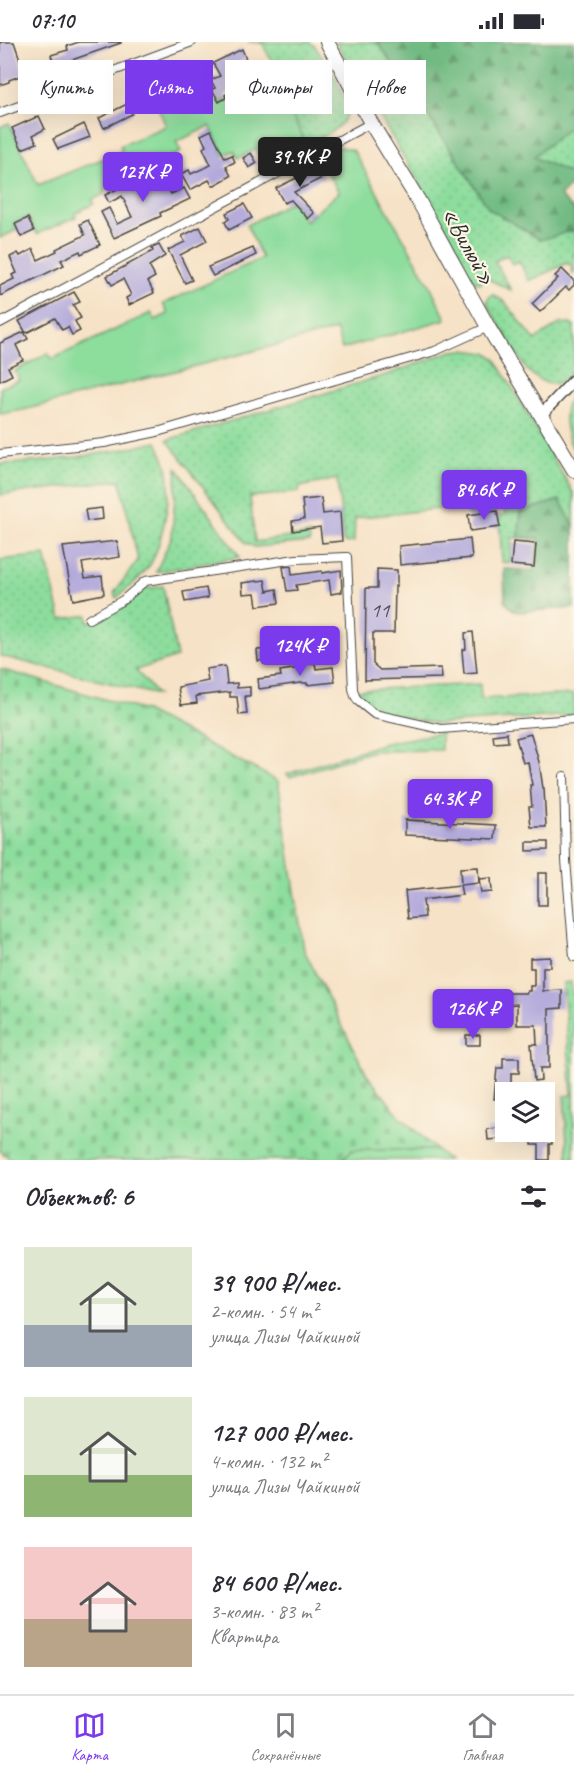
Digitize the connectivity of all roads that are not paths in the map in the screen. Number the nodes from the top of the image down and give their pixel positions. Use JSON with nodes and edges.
{"nodes":[{"id":1,"x":192,"y":42,"type":"edge"},
{"id":2,"x":327,"y":42,"type":"edge"},
{"id":3,"x":0,"y":113,"type":"edge"},
{"id":4,"x":371,"y":123,"type":"junction"},
{"id":5,"x":0,"y":323,"type":"edge"},
{"id":6,"x":488,"y":327,"type":"junction"},
{"id":7,"x":574,"y":380,"type":"edge"},
{"id":8,"x":540,"y":416,"type":"junction"},
{"id":9,"x":0,"y":454,"type":"edge"},
{"id":10,"x":574,"y":470,"type":"edge"},
{"id":11,"x":89,"y":619,"type":"dead end"},
{"id":12,"x":574,"y":719,"type":"edge"},
{"id":13,"x":564,"y":776,"type":"dead end"},
{"id":14,"x":574,"y":957,"type":"edge"}],
"edges":[{"from":1,"to":3,"type":"street"},
{"from":2,"to":4,"type":"highway","name":"«Вилюй»"},
{"from":4,"to":5,"type":"street"},
{"from":4,"to":6,"type":"highway","name":"«Вилюй»"},
{"from":6,"to":8,"type":"highway","name":"«Вилюй»"},
{"from":6,"to":9,"type":"street"},
{"from":7,"to":8,"type":"street"},
{"from":8,"to":10,"type":"highway","name":"«Вилюй»"},
{"from":11,"to":12,"type":"street"},
{"from":13,"to":14,"type":"street"}]}
